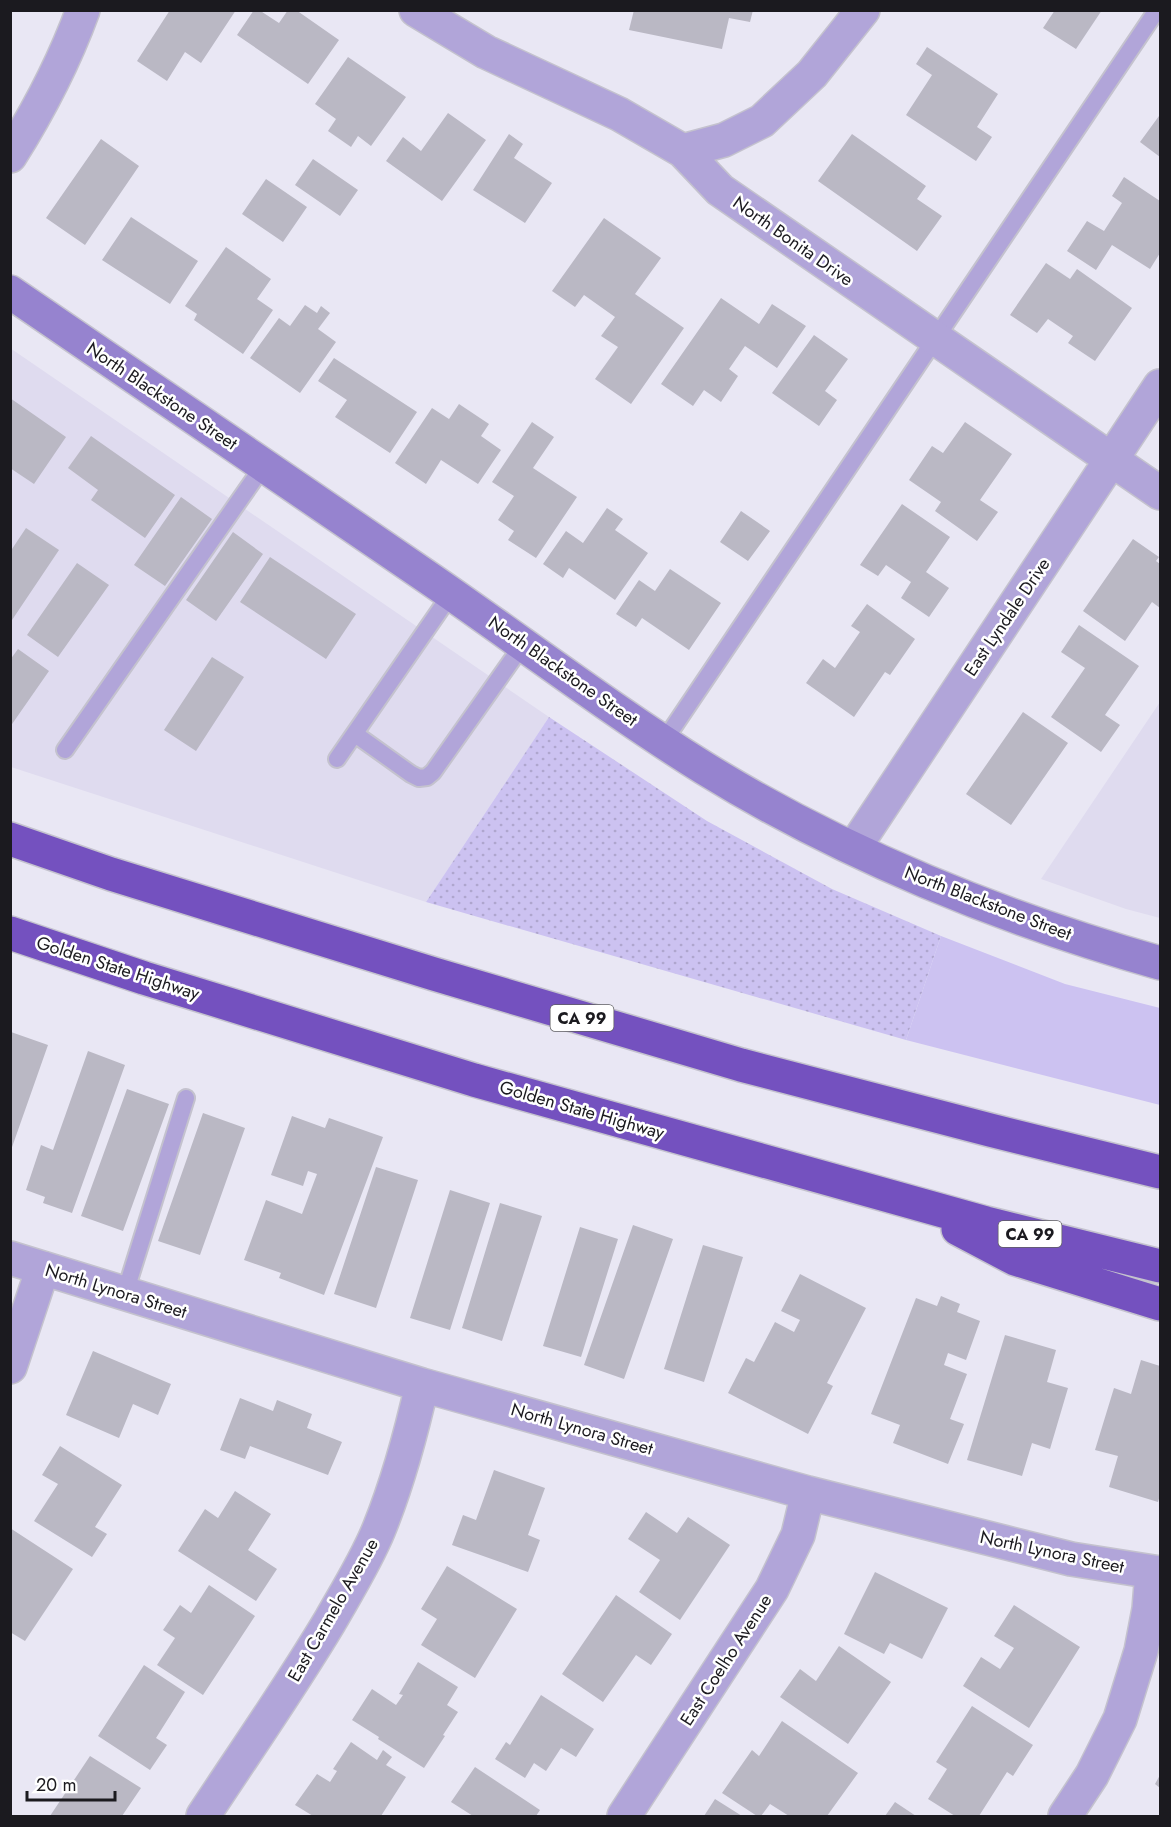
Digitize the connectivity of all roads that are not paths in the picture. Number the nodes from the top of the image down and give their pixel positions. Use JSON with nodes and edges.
{"nodes":[{"id":1,"x":83,"y":10,"type":"edge"},
{"id":2,"x":416,"y":10,"type":"edge"},
{"id":3,"x":863,"y":10,"type":"edge"},
{"id":4,"x":1156,"y":10,"type":"edge"},
{"id":5,"x":683,"y":151,"type":"junction"},
{"id":6,"x":10,"y":156,"type":"edge"},
{"id":7,"x":10,"y":292,"type":"edge"},
{"id":8,"x":936,"y":340,"type":"junction"},
{"id":9,"x":1161,"y":386,"type":"edge"},
{"id":10,"x":1111,"y":460,"type":"junction"},
{"id":11,"x":264,"y":465,"type":"junction"},
{"id":12,"x":1161,"y":493,"type":"edge"},
{"id":13,"x":451,"y":594,"type":"junction"},
{"id":14,"x":524,"y":644,"type":"junction"},
{"id":15,"x":354,"y":734,"type":"junction"},
{"id":16,"x":664,"y":741,"type":"junction"},
{"id":17,"x":65,"y":750,"type":"dead end"},
{"id":18,"x":337,"y":759,"type":"dead end"},
{"id":19,"x":10,"y":839,"type":"edge"},
{"id":20,"x":854,"y":848,"type":"junction"},
{"id":21,"x":10,"y":933,"type":"edge"},
{"id":22,"x":1161,"y":963,"type":"edge"},
{"id":23,"x":186,"y":1098,"type":"dead end"},
{"id":24,"x":1161,"y":1172,"type":"edge"},
{"id":25,"x":901,"y":1200,"type":"junction"},
{"id":26,"x":10,"y":1258,"type":"edge"},
{"id":27,"x":1161,"y":1266,"type":"edge"},
{"id":28,"x":43,"y":1268,"type":"junction"},
{"id":29,"x":125,"y":1293,"type":"junction"},
{"id":30,"x":1161,"y":1304,"type":"edge"},
{"id":31,"x":10,"y":1367,"type":"edge"},
{"id":32,"x":423,"y":1385,"type":"junction"},
{"id":33,"x":808,"y":1493,"type":"junction"},
{"id":34,"x":1156,"y":1573,"type":"edge"},
{"id":35,"x":203,"y":1816,"type":"edge"},
{"id":36,"x":624,"y":1816,"type":"edge"},
{"id":37,"x":1065,"y":1816,"type":"edge"}],
"edges":[{"from":1,"to":6,"type":"street"},
{"from":2,"to":5,"type":"street","name":"North Bonita Drive"},
{"from":3,"to":5,"type":"street"},
{"from":4,"to":8,"type":"lane"},
{"from":5,"to":8,"type":"street","name":"North Bonita Drive"},
{"from":7,"to":11,"type":"main road","name":"North Blackstone Street"},
{"from":8,"to":10,"type":"street","name":"North Bonita Drive"},
{"from":8,"to":16,"type":"lane"},
{"from":9,"to":10,"type":"street","name":"East Lyndale Drive"},
{"from":10,"to":12,"type":"street","name":"North Bonita Drive"},
{"from":10,"to":20,"type":"street","name":"East Lyndale Drive"},
{"from":11,"to":13,"type":"main road","name":"North Blackstone Street"},
{"from":11,"to":17,"type":"lane"},
{"from":13,"to":14,"type":"main road","name":"North Blackstone Street"},
{"from":13,"to":15,"type":"lane"},
{"from":14,"to":15,"type":"lane"},
{"from":14,"to":16,"type":"main road","name":"North Blackstone Street"},
{"from":15,"to":18,"type":"lane"},
{"from":16,"to":20,"type":"main road","name":"North Blackstone Street"},
{"from":19,"to":24,"type":"highway","number":"CA 99"},
{"from":20,"to":22,"type":"main road","name":"North Blackstone Street"},
{"from":21,"to":25,"type":"highway","name":"Golden State Highway","number":"CA 99"},
{"from":23,"to":29,"type":"lane"},
{"from":25,"to":27,"type":"highway","name":"Golden State Highway","number":"CA 99"},
{"from":25,"to":30,"type":"highway"},
{"from":26,"to":28,"type":"street","name":"North Lynora Street"},
{"from":28,"to":29,"type":"street","name":"North Lynora Street"},
{"from":28,"to":31,"type":"street"},
{"from":29,"to":32,"type":"street","name":"North Lynora Street"},
{"from":32,"to":33,"type":"street","name":"North Lynora Street"},
{"from":32,"to":35,"type":"street","name":"East Carmelo Avenue"},
{"from":33,"to":34,"type":"street","name":"North Lynora Street"},
{"from":33,"to":36,"type":"street","name":"East Coelho Avenue"},
{"from":34,"to":37,"type":"street"}]}
